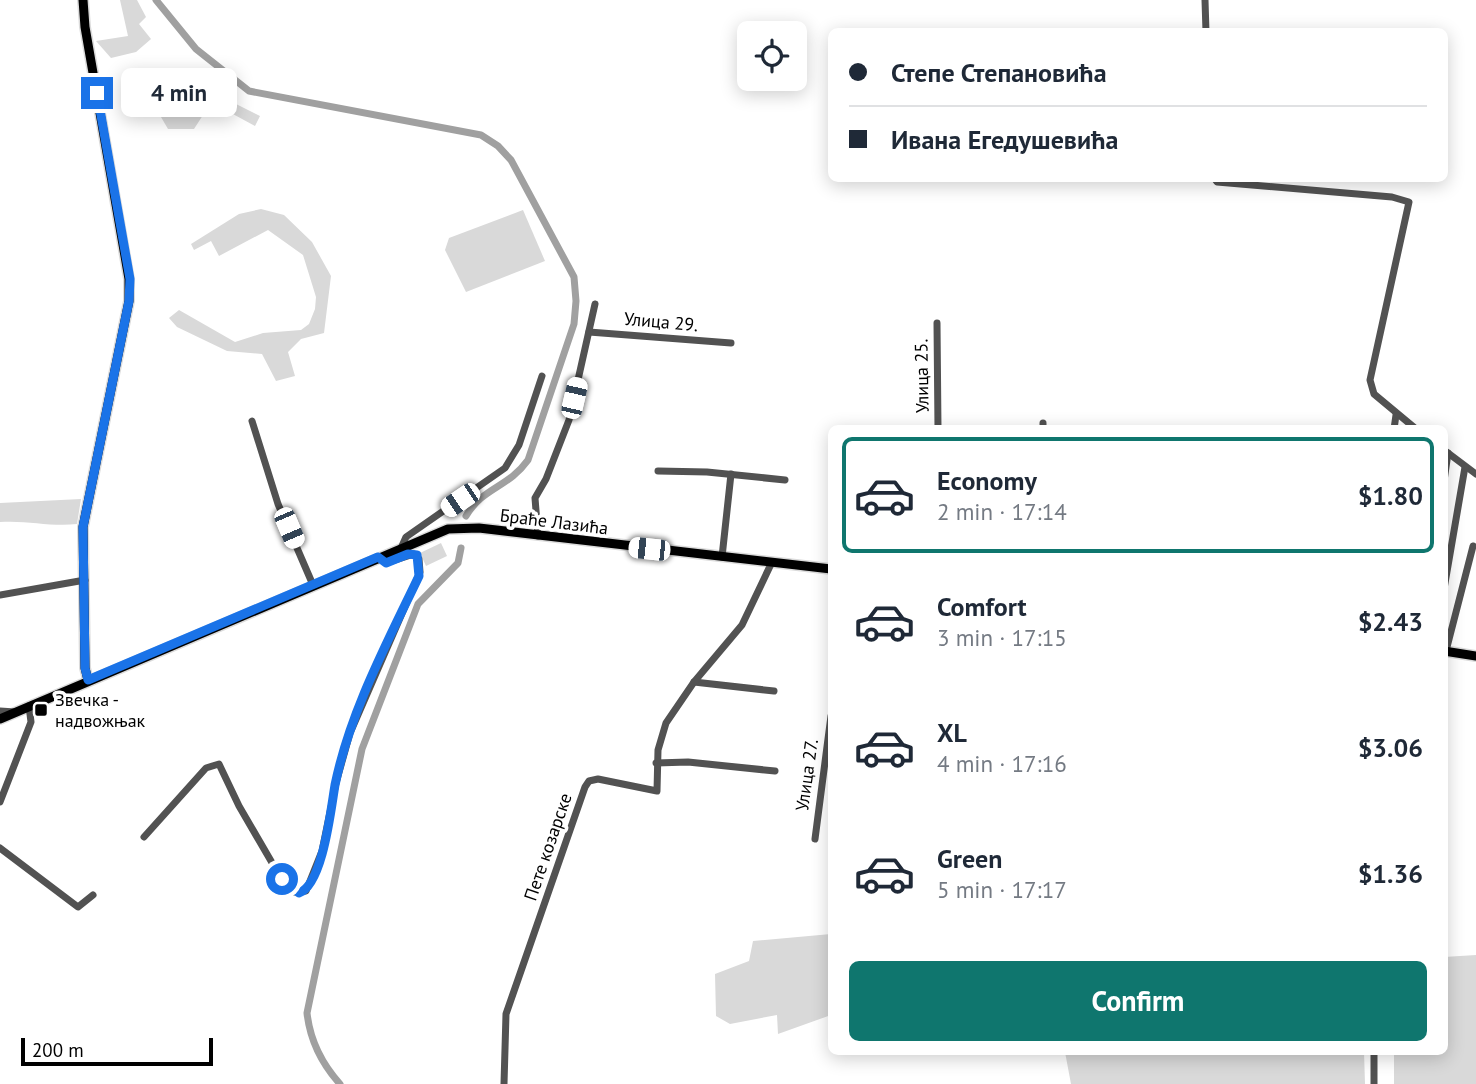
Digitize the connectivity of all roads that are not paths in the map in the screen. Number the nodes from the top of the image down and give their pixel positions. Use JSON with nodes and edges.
{"nodes":[{"id":1,"x":83,"y":0,"type":"edge"},
{"id":2,"x":1205,"y":0,"type":"edge"},
{"id":3,"x":1206,"y":28,"type":"edge"},
{"id":4,"x":1228,"y":182,"type":"edge"},
{"id":5,"x":595,"y":303,"type":"dead end"},
{"id":6,"x":937,"y":323,"type":"dead end"},
{"id":7,"x":589,"y":332,"type":"junction"},
{"id":8,"x":731,"y":343,"type":"dead end"},
{"id":9,"x":542,"y":376,"type":"dead end"},
{"id":10,"x":1396,"y":415,"type":"junction"},
{"id":11,"x":252,"y":421,"type":"dead end"},
{"id":12,"x":938,"y":425,"type":"edge"},
{"id":13,"x":1395,"y":425,"type":"edge"},
{"id":14,"x":1410,"y":425,"type":"edge"},
{"id":15,"x":1448,"y":453,"type":"edge"},
{"id":16,"x":1465,"y":467,"type":"junction"},
{"id":17,"x":658,"y":471,"type":"dead end"},
{"id":18,"x":731,"y":474,"type":"junction"},
{"id":19,"x":1476,"y":474,"type":"edge"},
{"id":20,"x":785,"y":480,"type":"dead end"},
{"id":21,"x":538,"y":536,"type":"junction"},
{"id":22,"x":1473,"y":546,"type":"dead end"},
{"id":23,"x":402,"y":547,"type":"junction"},
{"id":24,"x":378,"y":557,"type":"junction"},
{"id":25,"x":722,"y":557,"type":"junction"},
{"id":26,"x":772,"y":562,"type":"junction"},
{"id":27,"x":1448,"y":566,"type":"edge"},
{"id":28,"x":828,"y":569,"type":"edge"},
{"id":29,"x":85,"y":580,"type":"junction"},
{"id":30,"x":313,"y":585,"type":"junction"},
{"id":31,"x":0,"y":595,"type":"edge"},
{"id":32,"x":1448,"y":640,"type":"edge"},
{"id":33,"x":1448,"y":651,"type":"edge"},
{"id":34,"x":1476,"y":656,"type":"edge"},
{"id":35,"x":88,"y":680,"type":"junction"},
{"id":36,"x":694,"y":682,"type":"junction"},
{"id":37,"x":774,"y":691,"type":"dead end"},
{"id":38,"x":29,"y":706,"type":"junction"},
{"id":39,"x":6,"y":715,"type":"edge"},
{"id":40,"x":0,"y":725,"type":"edge"},
{"id":41,"x":828,"y":739,"type":"edge"},
{"id":42,"x":656,"y":763,"type":"junction"},
{"id":43,"x":775,"y":771,"type":"dead end"},
{"id":44,"x":0,"y":802,"type":"edge"},
{"id":45,"x":145,"y":837,"type":"dead end"},
{"id":46,"x":815,"y":839,"type":"dead end"},
{"id":47,"x":0,"y":848,"type":"edge"},
{"id":48,"x":93,"y":895,"type":"dead end"},
{"id":49,"x":1374,"y":1055,"type":"edge"},
{"id":50,"x":504,"y":1084,"type":"edge"},
{"id":51,"x":1374,"y":1084,"type":"edge"}],
"edges":[{"from":1,"to":29,"type":"main road"},
{"from":2,"to":3,"type":"street"},
{"from":4,"to":10,"type":"street"},
{"from":5,"to":7,"type":"street"},
{"from":6,"to":12,"type":"street","name":"Улица 25."},
{"from":7,"to":8,"type":"street","name":"Улица 29."},
{"from":7,"to":21,"type":"street"},
{"from":9,"to":23,"type":"street"},
{"from":10,"to":13,"type":"street"},
{"from":10,"to":14,"type":"street"},
{"from":11,"to":30,"type":"street"},
{"from":15,"to":16,"type":"street"},
{"from":16,"to":19,"type":"street"},
{"from":16,"to":27,"type":"street"},
{"from":17,"to":18,"type":"street"},
{"from":18,"to":20,"type":"street"},
{"from":18,"to":25,"type":"street"},
{"from":21,"to":23,"type":"main road","name":"Браће Лазића"},
{"from":21,"to":25,"type":"main road","name":"Браће Лазића"},
{"from":22,"to":32,"type":"street"},
{"from":23,"to":24,"type":"main road","name":"Браће Лазића"},
{"from":24,"to":30,"type":"main road","name":"Браће Лазића"},
{"from":24,"to":45,"type":"street"},
{"from":25,"to":26,"type":"main road","name":"Браће Лазића"},
{"from":26,"to":28,"type":"main road","name":"Браће Лазића"},
{"from":26,"to":36,"type":"street","name":"Пете козарске"},
{"from":29,"to":31,"type":"street"},
{"from":29,"to":35,"type":"main road"},
{"from":30,"to":35,"type":"main road","name":"Браће Лазића"},
{"from":33,"to":34,"type":"main road"},
{"from":35,"to":38,"type":"main road","name":"Браће Лазића"},
{"from":36,"to":37,"type":"street"},
{"from":36,"to":42,"type":"street","name":"Пете козарске"},
{"from":38,"to":39,"type":"main road","name":"Браће Лазића"},
{"from":38,"to":44,"type":"street"},
{"from":39,"to":40,"type":"street","name":"Браће Лазића"},
{"from":41,"to":46,"type":"street","name":"Улица 27."},
{"from":42,"to":43,"type":"street"},
{"from":42,"to":50,"type":"street","name":"Пете козарске"},
{"from":47,"to":48,"type":"street"},
{"from":49,"to":51,"type":"street"}]}
